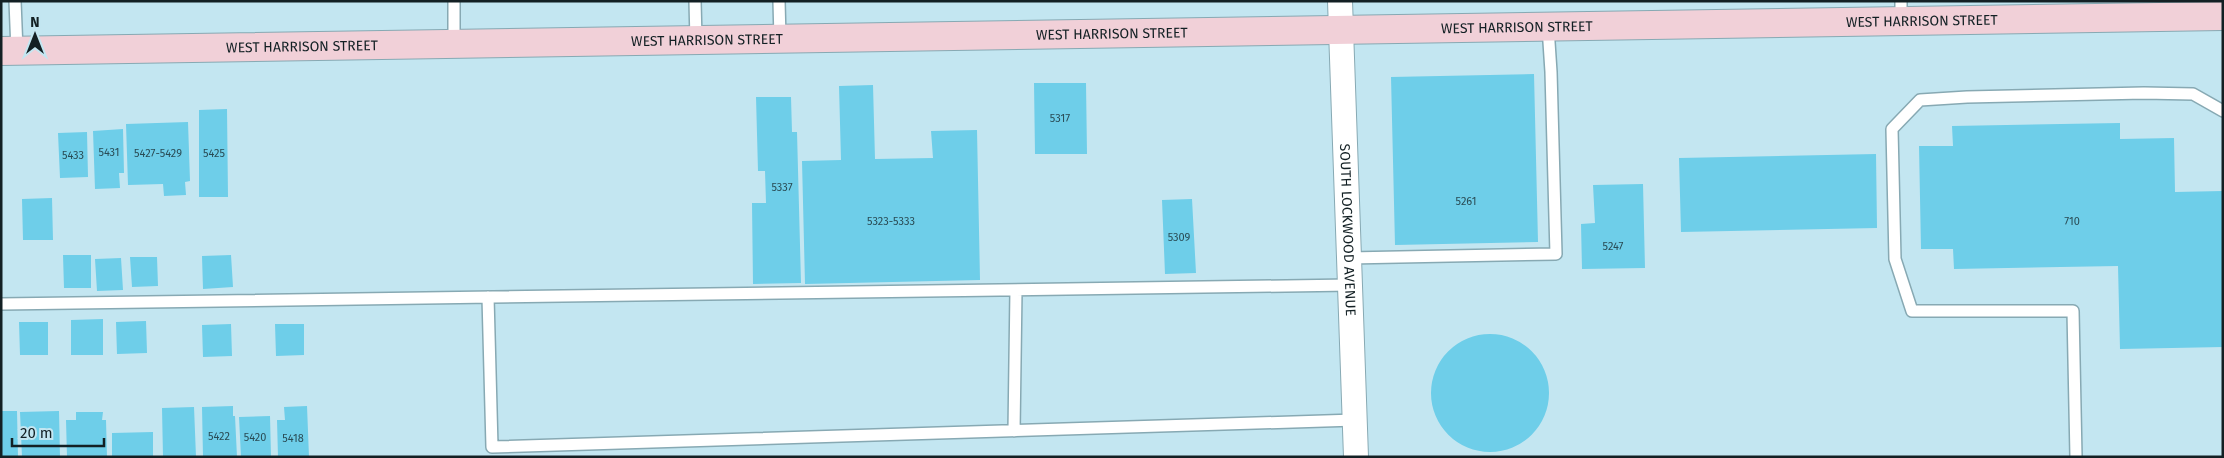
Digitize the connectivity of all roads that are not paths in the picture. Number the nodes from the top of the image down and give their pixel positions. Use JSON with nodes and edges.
{"nodes":[{"id":1,"x":16,"y":1,"type":"edge"},
{"id":2,"x":454,"y":1,"type":"edge"},
{"id":3,"x":695,"y":1,"type":"edge"},
{"id":4,"x":779,"y":1,"type":"edge"},
{"id":5,"x":1340,"y":1,"type":"edge"},
{"id":6,"x":1901,"y":11,"type":"edge"},
{"id":7,"x":2223,"y":16,"type":"edge"},
{"id":8,"x":1548,"y":27,"type":"junction"},
{"id":9,"x":1341,"y":30,"type":"junction"},
{"id":10,"x":780,"y":39,"type":"junction"},
{"id":11,"x":696,"y":40,"type":"junction"},
{"id":12,"x":454,"y":44,"type":"junction"},
{"id":13,"x":9,"y":51,"type":"edge"},
{"id":14,"x":2223,"y":112,"type":"edge"},
{"id":15,"x":1349,"y":258,"type":"junction"},
{"id":16,"x":1350,"y":285,"type":"junction"},
{"id":17,"x":1016,"y":290,"type":"junction"},
{"id":18,"x":488,"y":297,"type":"junction"},
{"id":19,"x":1,"y":304,"type":"edge"},
{"id":20,"x":1354,"y":420,"type":"junction"},
{"id":21,"x":1014,"y":431,"type":"junction"},
{"id":22,"x":553,"y":451,"type":"edge"},
{"id":23,"x":1356,"y":457,"type":"edge"},
{"id":24,"x":2076,"y":457,"type":"edge"}],
"edges":[{"from":1,"to":13,"type":"lane"},
{"from":2,"to":12,"type":"lane"},
{"from":3,"to":11,"type":"lane"},
{"from":4,"to":10,"type":"lane"},
{"from":5,"to":9,"type":"street","name":"SOUTH LOCKWOOD AVENUE"},
{"from":6,"to":7,"type":"street","name":"WEST HARRISON STREET"},
{"from":6,"to":8,"type":"street","name":"WEST HARRISON STREET"},
{"from":8,"to":9,"type":"street","name":"WEST HARRISON STREET"},
{"from":8,"to":15,"type":"lane"},
{"from":9,"to":10,"type":"street","name":"WEST HARRISON STREET"},
{"from":9,"to":15,"type":"street","name":"SOUTH LOCKWOOD AVENUE"},
{"from":10,"to":11,"type":"street","name":"WEST HARRISON STREET"},
{"from":11,"to":12,"type":"street","name":"WEST HARRISON STREET"},
{"from":12,"to":13,"type":"street","name":"WEST HARRISON STREET"},
{"from":14,"to":24,"type":"lane"},
{"from":15,"to":16,"type":"street","name":"SOUTH LOCKWOOD AVENUE"},
{"from":16,"to":17,"type":"lane"},
{"from":16,"to":20,"type":"street","name":"SOUTH LOCKWOOD AVENUE"},
{"from":17,"to":18,"type":"lane"},
{"from":17,"to":21,"type":"lane"},
{"from":18,"to":19,"type":"lane"},
{"from":18,"to":22,"type":"lane"},
{"from":20,"to":21,"type":"lane"},
{"from":20,"to":23,"type":"street","name":"SOUTH LOCKWOOD AVENUE"},
{"from":21,"to":22,"type":"lane"}]}
